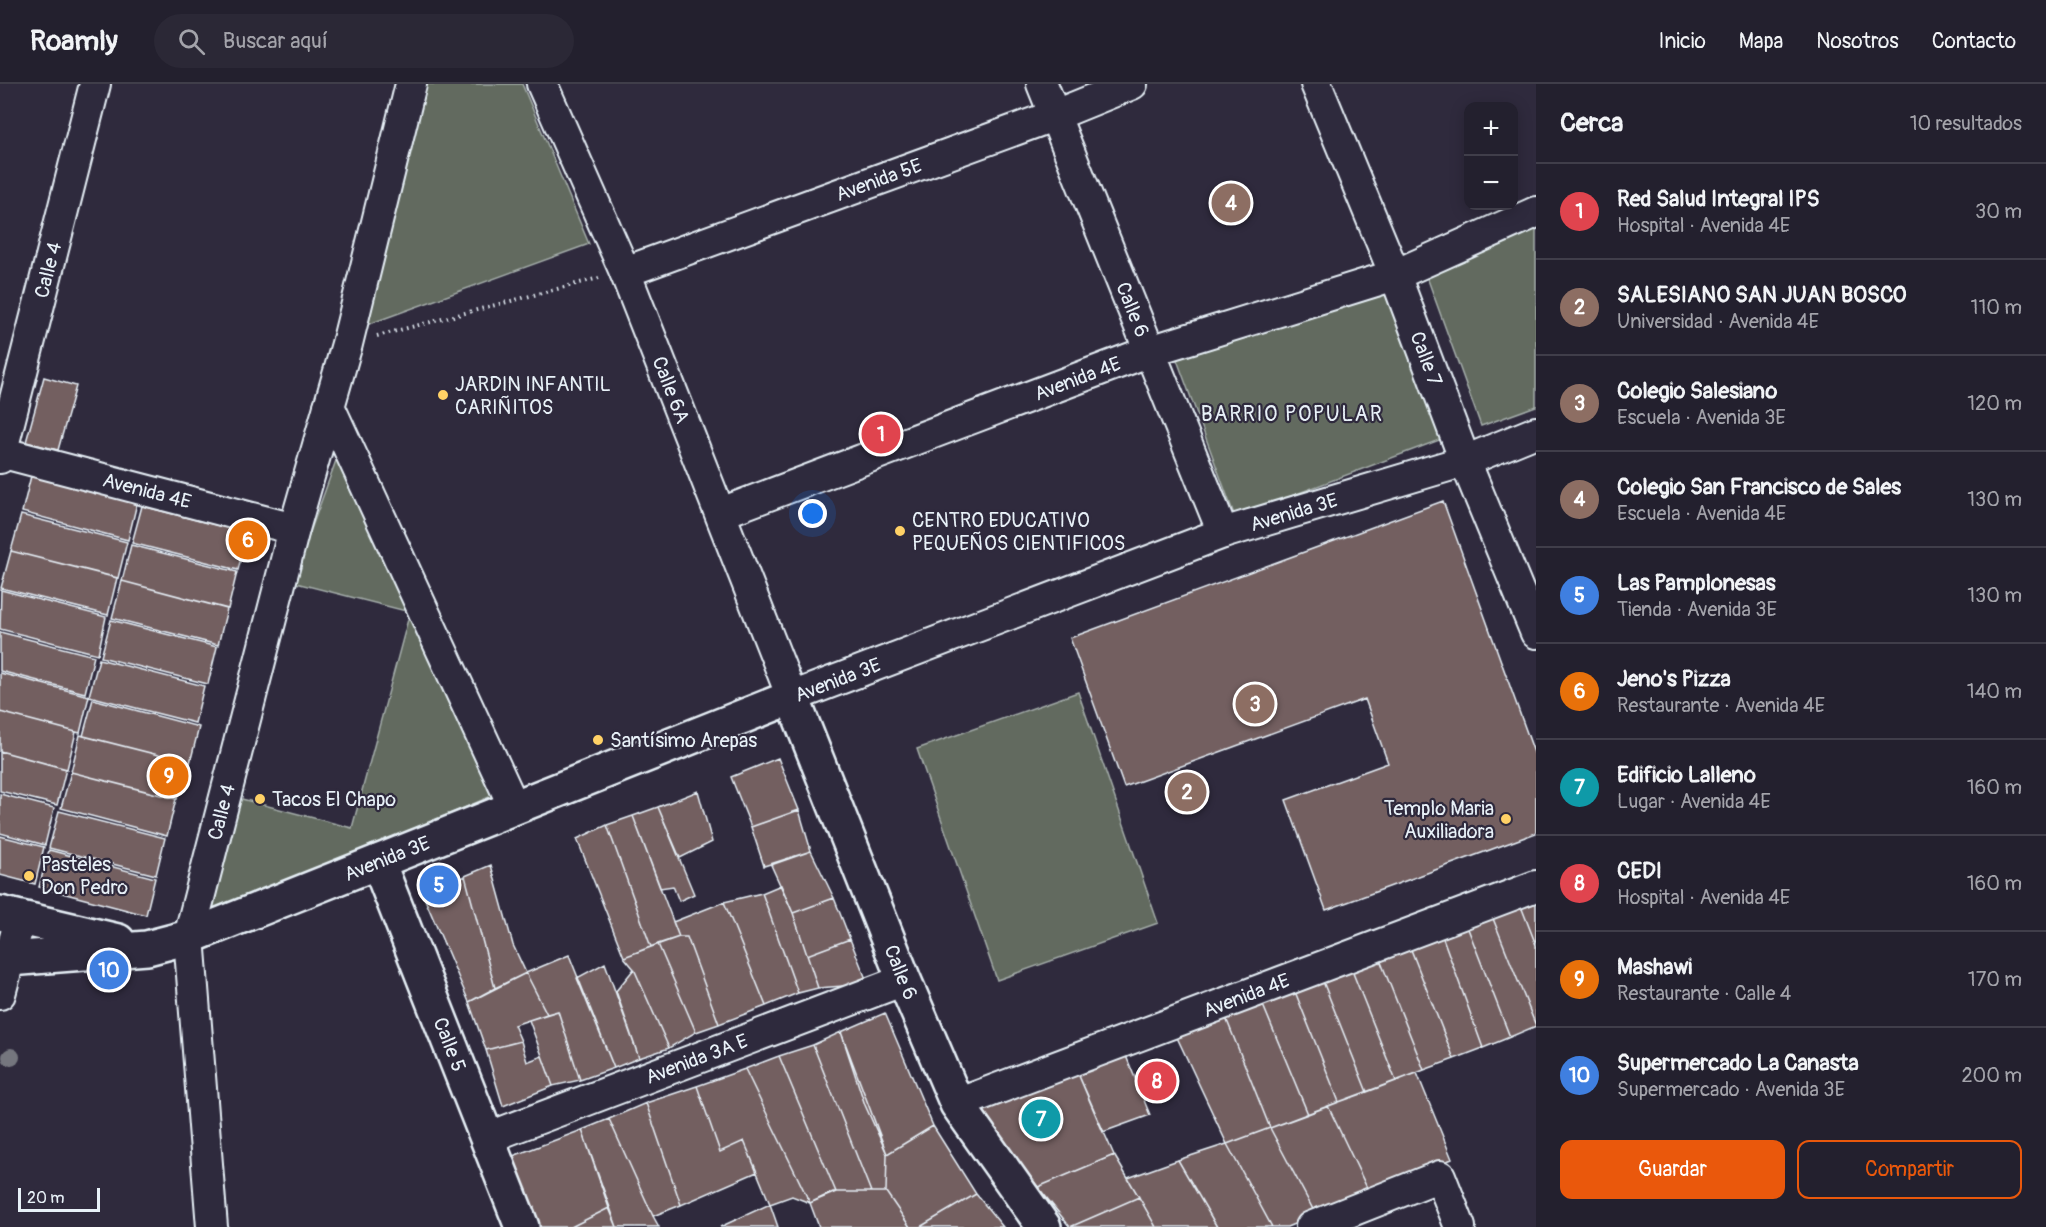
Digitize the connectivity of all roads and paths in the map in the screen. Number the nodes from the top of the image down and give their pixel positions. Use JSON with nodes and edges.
{"nodes":[{"id":1,"x":95,"y":84,"type":"edge"},
{"id":2,"x":411,"y":84,"type":"edge"},
{"id":3,"x":542,"y":84,"type":"edge"},
{"id":4,"x":1042,"y":84,"type":"edge"},
{"id":5,"x":1132,"y":84,"type":"edge"},
{"id":6,"x":1316,"y":84,"type":"edge"},
{"id":7,"x":1053,"y":116,"type":"junction"},
{"id":8,"x":1536,"y":212,"type":"edge"},
{"id":9,"x":625,"y":272,"type":"junction"},
{"id":10,"x":1395,"y":275,"type":"junction"},
{"id":11,"x":347,"y":344,"type":"junction"},
{"id":12,"x":1150,"y":351,"type":"junction"},
{"id":13,"x":329,"y":406,"type":"junction"},
{"id":14,"x":1536,"y":432,"type":"edge"},
{"id":15,"x":1,"y":454,"type":"edge"},
{"id":16,"x":1465,"y":461,"type":"junction"},
{"id":17,"x":721,"y":513,"type":"junction"},
{"id":18,"x":294,"y":529,"type":"junction"},
{"id":19,"x":1224,"y":533,"type":"junction"},
{"id":20,"x":1536,"y":633,"type":"edge"},
{"id":21,"x":792,"y":697,"type":"junction"},
{"id":22,"x":514,"y":807,"type":"junction"},
{"id":23,"x":378,"y":862,"type":"junction"},
{"id":24,"x":1536,"y":886,"type":"edge"},
{"id":25,"x":10,"y":916,"type":"edge"},
{"id":26,"x":189,"y":937,"type":"junction"},
{"id":27,"x":147,"y":948,"type":"junction"},
{"id":28,"x":5,"y":958,"type":"edge"},
{"id":29,"x":904,"y":980,"type":"junction"},
{"id":30,"x":0,"y":994,"type":"edge"},
{"id":31,"x":957,"y":1104,"type":"junction"},
{"id":32,"x":487,"y":1138,"type":"junction"},
{"id":33,"x":212,"y":1227,"type":"edge"},
{"id":34,"x":522,"y":1227,"type":"edge"},
{"id":35,"x":1044,"y":1227,"type":"edge"},
{"id":36,"x":1311,"y":1227,"type":"edge"},
{"id":37,"x":1460,"y":1227,"type":"edge"}],
"edges":[{"from":1,"to":15,"type":"street","name":"Calle 4"},
{"from":2,"to":11,"type":"street","name":"Calle 4"},
{"from":3,"to":9,"type":"street","name":"Calle 6A"},
{"from":4,"to":7,"type":"street","name":"Calle 6"},
{"from":5,"to":7,"type":"street","name":"Avenida 5E"},
{"from":6,"to":10,"type":"street","name":"Calle 7"},
{"from":7,"to":9,"type":"street","name":"Avenida 5E"},
{"from":7,"to":12,"type":"street","name":"Calle 6"},
{"from":8,"to":10,"type":"street","name":"Avenida 4E"},
{"from":9,"to":11,"type":"path"},
{"from":9,"to":17,"type":"street","name":"Calle 6A"},
{"from":10,"to":12,"type":"street","name":"Avenida 4E"},
{"from":10,"to":16,"type":"street","name":"Calle 7"},
{"from":11,"to":13,"type":"street","name":"Calle 4"},
{"from":12,"to":17,"type":"street","name":"Avenida 4E"},
{"from":12,"to":19,"type":"street","name":"Calle 6"},
{"from":13,"to":18,"type":"street","name":"Calle 4"},
{"from":13,"to":22,"type":"street"},
{"from":14,"to":16,"type":"street","name":"Avenida 3E"},
{"from":15,"to":18,"type":"street","name":"Avenida 4E"},
{"from":16,"to":19,"type":"street","name":"Avenida 3E"},
{"from":16,"to":20,"type":"street","name":"Calle 7"},
{"from":17,"to":21,"type":"street","name":"Calle 6A"},
{"from":18,"to":26,"type":"street","name":"Calle 4"},
{"from":19,"to":21,"type":"street","name":"Avenida 3E"},
{"from":21,"to":22,"type":"street","name":"Avenida 3E"},
{"from":21,"to":29,"type":"street","name":"Calle 6"},
{"from":22,"to":23,"type":"street","name":"Avenida 3E"},
{"from":23,"to":26,"type":"street","name":"Avenida 3E"},
{"from":23,"to":32,"type":"street","name":"Calle 5"},
{"from":24,"to":31,"type":"street","name":"Avenida 4E"},
{"from":25,"to":27,"type":"street","name":"Avenida 3E"},
{"from":25,"to":28,"type":"street"},
{"from":26,"to":27,"type":"street","name":"Avenida 3E"},
{"from":26,"to":33,"type":"street","name":"Calle 4"},
{"from":27,"to":28,"type":"street","name":"Avenida 3E"},
{"from":28,"to":30,"type":"street"},
{"from":29,"to":31,"type":"street","name":"Calle 6"},
{"from":29,"to":32,"type":"street","name":"Avenida 3A E"},
{"from":31,"to":35,"type":"street","name":"Calle 6"},
{"from":32,"to":34,"type":"street","name":"Calle 5"},
{"from":36,"to":37,"type":"street"}]}
